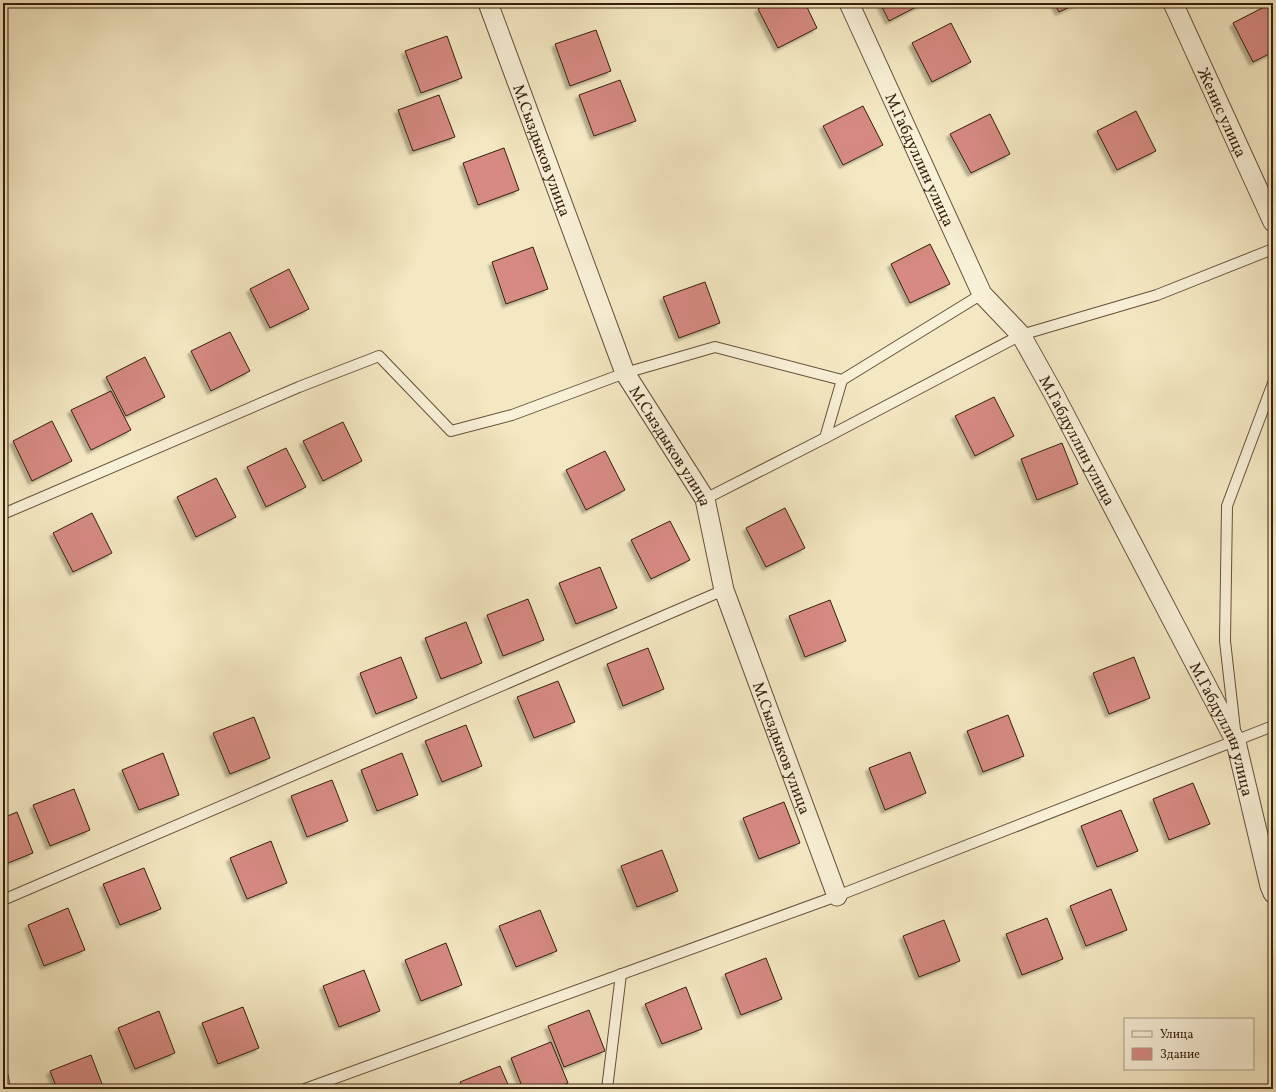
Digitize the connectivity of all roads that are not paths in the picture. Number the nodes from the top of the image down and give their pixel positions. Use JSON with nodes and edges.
{"nodes":[{"id":1,"x":488,"y":3,"type":"edge"},
{"id":2,"x":849,"y":3,"type":"edge"},
{"id":3,"x":1173,"y":3,"type":"edge"},
{"id":4,"x":1273,"y":222,"type":"edge"},
{"id":5,"x":1273,"y":249,"type":"edge"},
{"id":6,"x":982,"y":294,"type":"junction"},
{"id":7,"x":1021,"y":335,"type":"junction"},
{"id":8,"x":625,"y":373,"type":"junction"},
{"id":9,"x":842,"y":380,"type":"junction"},
{"id":10,"x":1273,"y":383,"type":"edge"},
{"id":11,"x":825,"y":438,"type":"junction"},
{"id":12,"x":705,"y":499,"type":"junction"},
{"id":13,"x":3,"y":514,"type":"edge"},
{"id":14,"x":724,"y":590,"type":"junction"},
{"id":15,"x":1273,"y":726,"type":"edge"},
{"id":16,"x":1236,"y":742,"type":"junction"},
{"id":17,"x":1273,"y":893,"type":"edge"},
{"id":18,"x":837,"y":896,"type":"junction"},
{"id":19,"x":3,"y":900,"type":"edge"},
{"id":20,"x":621,"y":974,"type":"junction"},
{"id":21,"x":3,"y":1077,"type":"edge"},
{"id":22,"x":5,"y":1089,"type":"edge"},
{"id":23,"x":305,"y":1089,"type":"edge"},
{"id":24,"x":607,"y":1089,"type":"edge"}],
"edges":[{"from":1,"to":8,"type":"street","name":"М.Сыздыков улица"},
{"from":2,"to":6,"type":"street","name":"М.Габдуллин улица"},
{"from":3,"to":4,"type":"street","name":"Женис улица"},
{"from":5,"to":7,"type":"lane"},
{"from":6,"to":7,"type":"street","name":"М.Габдуллин улица"},
{"from":6,"to":9,"type":"lane"},
{"from":7,"to":11,"type":"lane"},
{"from":7,"to":16,"type":"street","name":"М.Габдуллин улица"},
{"from":8,"to":9,"type":"lane"},
{"from":8,"to":12,"type":"street","name":"М.Сыздыков улица"},
{"from":8,"to":13,"type":"lane"},
{"from":9,"to":11,"type":"lane"},
{"from":10,"to":16,"type":"lane"},
{"from":11,"to":12,"type":"lane"},
{"from":12,"to":14,"type":"street","name":"М.Сыздыков улица"},
{"from":14,"to":18,"type":"street","name":"М.Сыздыков улица"},
{"from":14,"to":19,"type":"lane"},
{"from":15,"to":16,"type":"lane"},
{"from":16,"to":17,"type":"street","name":"М.Габдуллин улица"},
{"from":16,"to":18,"type":"lane"},
{"from":18,"to":20,"type":"lane"},
{"from":20,"to":23,"type":"lane"},
{"from":20,"to":24,"type":"lane"},
{"from":21,"to":22,"type":"lane"}]}
